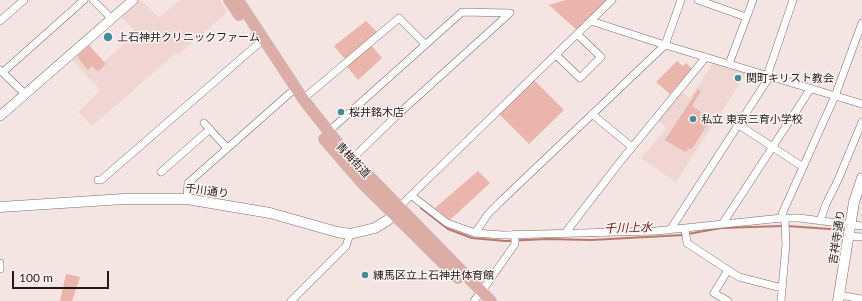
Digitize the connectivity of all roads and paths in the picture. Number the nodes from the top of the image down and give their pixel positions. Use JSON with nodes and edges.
{"nodes":[{"id":1,"x":24,"y":0,"type":"edge"},
{"id":2,"x":84,"y":0,"type":"edge"},
{"id":3,"x":93,"y":0,"type":"edge"},
{"id":4,"x":133,"y":0,"type":"edge"},
{"id":5,"x":229,"y":0,"type":"edge"},
{"id":6,"x":238,"y":0,"type":"edge"},
{"id":7,"x":612,"y":0,"type":"edge"},
{"id":8,"x":681,"y":0,"type":"edge"},
{"id":9,"x":698,"y":0,"type":"edge"},
{"id":10,"x":753,"y":0,"type":"edge"},
{"id":11,"x":793,"y":0,"type":"edge"},
{"id":12,"x":746,"y":17,"type":"junction"},
{"id":13,"x":112,"y":19,"type":"junction"},
{"id":14,"x":0,"y":21,"type":"edge"},
{"id":15,"x":591,"y":21,"type":"junction"},
{"id":16,"x":862,"y":24,"type":"edge"},
{"id":17,"x":577,"y":34,"type":"junction"},
{"id":18,"x":258,"y":44,"type":"junction"},
{"id":19,"x":425,"y":44,"type":"junction"},
{"id":20,"x":665,"y":46,"type":"junction"},
{"id":21,"x":556,"y":55,"type":"junction"},
{"id":22,"x":706,"y":57,"type":"junction"},
{"id":23,"x":729,"y":64,"type":"junction"},
{"id":24,"x":1,"y":71,"type":"edge"},
{"id":25,"x":769,"y":76,"type":"junction"},
{"id":26,"x":811,"y":88,"type":"junction"},
{"id":27,"x":290,"y":93,"type":"junction"},
{"id":28,"x":25,"y":94,"type":"junction"},
{"id":29,"x":836,"y":96,"type":"junction"},
{"id":30,"x":303,"y":99,"type":"junction"},
{"id":31,"x":862,"y":104,"type":"edge"},
{"id":32,"x":592,"y":114,"type":"junction"},
{"id":33,"x":0,"y":116,"type":"edge"},
{"id":34,"x":862,"y":122,"type":"edge"},
{"id":35,"x":204,"y":123,"type":"dead end"},
{"id":36,"x":739,"y":125,"type":"junction"},
{"id":37,"x":210,"y":129,"type":"junction"},
{"id":38,"x":328,"y":132,"type":"junction"},
{"id":39,"x":632,"y":147,"type":"junction"},
{"id":40,"x":773,"y":147,"type":"junction"},
{"id":41,"x":227,"y":148,"type":"junction"},
{"id":42,"x":352,"y":159,"type":"junction"},
{"id":43,"x":803,"y":167,"type":"junction"},
{"id":44,"x":161,"y":172,"type":"dead end"},
{"id":45,"x":862,"y":178,"type":"edge"},
{"id":46,"x":98,"y":180,"type":"dead end"},
{"id":47,"x":412,"y":196,"type":"junction"},
{"id":48,"x":187,"y":199,"type":"junction"},
{"id":49,"x":0,"y":207,"type":"edge"},
{"id":50,"x":397,"y":211,"type":"junction"},
{"id":51,"x":820,"y":221,"type":"junction"},
{"id":52,"x":723,"y":223,"type":"junction"},
{"id":53,"x":784,"y":223,"type":"junction"},
{"id":54,"x":851,"y":225,"type":"junction"},
{"id":55,"x":862,"y":226,"type":"edge"},
{"id":56,"x":670,"y":230,"type":"junction"},
{"id":57,"x":566,"y":232,"type":"junction"},
{"id":58,"x":475,"y":233,"type":"junction"},
{"id":59,"x":686,"y":233,"type":"junction"},
{"id":60,"x":350,"y":234,"type":"junction"},
{"id":61,"x":849,"y":236,"type":"junction"},
{"id":62,"x":862,"y":237,"type":"edge"},
{"id":63,"x":515,"y":238,"type":"junction"},
{"id":64,"x":0,"y":264,"type":"edge"},
{"id":65,"x":0,"y":269,"type":"edge"},
{"id":66,"x":728,"y":270,"type":"junction"},
{"id":67,"x":782,"y":288,"type":"junction"},
{"id":68,"x":479,"y":298,"type":"edge"},
{"id":69,"x":839,"y":298,"type":"edge"},
{"id":70,"x":862,"y":299,"type":"edge"},
{"id":71,"x":291,"y":301,"type":"edge"},
{"id":72,"x":491,"y":301,"type":"edge"},
{"id":73,"x":728,"y":301,"type":"edge"},
{"id":74,"x":781,"y":301,"type":"edge"}],
"edges":[{"from":1,"to":14,"type":"street"},
{"from":2,"to":24,"type":"street"},
{"from":3,"to":13,"type":"street"},
{"from":4,"to":13,"type":"street"},
{"from":5,"to":18,"type":"main road","name":"青梅街道"},
{"from":6,"to":30,"type":"main road","name":"青梅街道"},
{"from":7,"to":15,"type":"street"},
{"from":8,"to":20,"type":"street"},
{"from":9,"to":12,"type":"street"},
{"from":10,"to":12,"type":"street"},
{"from":11,"to":25,"type":"street"},
{"from":12,"to":23,"type":"street"},
{"from":13,"to":28,"type":"street"},
{"from":15,"to":17,"type":"street"},
{"from":15,"to":20,"type":"street"},
{"from":16,"to":29,"type":"street"},
{"from":17,"to":21,"type":"street"},
{"from":17,"to":21,"type":"street"},
{"from":18,"to":27,"type":"main road","name":"青梅街道"},
{"from":18,"to":46,"type":"street"},
{"from":19,"to":30,"type":"street"},
{"from":19,"to":38,"type":"street"},
{"from":19,"to":42,"type":"street"},
{"from":20,"to":22,"type":"street"},
{"from":20,"to":32,"type":"street"},
{"from":21,"to":47,"type":"street"},
{"from":22,"to":23,"type":"street"},
{"from":22,"to":39,"type":"street"},
{"from":23,"to":25,"type":"street"},
{"from":24,"to":28,"type":"street"},
{"from":25,"to":26,"type":"street"},
{"from":25,"to":36,"type":"street"},
{"from":26,"to":29,"type":"street"},
{"from":26,"to":40,"type":"street"},
{"from":27,"to":41,"type":"street"},
{"from":27,"to":50,"type":"main road","name":"青梅街道"},
{"from":28,"to":33,"type":"street"},
{"from":29,"to":31,"type":"street"},
{"from":29,"to":43,"type":"street"},
{"from":30,"to":38,"type":"main road","name":"青梅街道"},
{"from":32,"to":39,"type":"street"},
{"from":32,"to":58,"type":"street"},
{"from":34,"to":51,"type":"street"},
{"from":35,"to":37,"type":"street"},
{"from":36,"to":40,"type":"street"},
{"from":36,"to":56,"type":"street"},
{"from":37,"to":41,"type":"street"},
{"from":37,"to":44,"type":"street"},
{"from":38,"to":42,"type":"main road","name":"青梅街道"},
{"from":39,"to":57,"type":"street"},
{"from":40,"to":43,"type":"street"},
{"from":40,"to":52,"type":"street"},
{"from":41,"to":48,"type":"street"},
{"from":42,"to":50,"type":"main road","name":"青梅街道"},
{"from":43,"to":53,"type":"street"},
{"from":45,"to":54,"type":"main road","name":"吉祥寺通り"},
{"from":47,"to":50,"type":"street"},
{"from":47,"to":58,"type":"street"},
{"from":48,"to":49,"type":"main road","name":"千川通り"},
{"from":48,"to":60,"type":"main road","name":"千川通り"},
{"from":50,"to":60,"type":"main road","name":"千川通り"},
{"from":50,"to":68,"type":"main road","name":"青梅街道"},
{"from":51,"to":53,"type":"street"},
{"from":51,"to":54,"type":"street"},
{"from":52,"to":53,"type":"street"},
{"from":52,"to":59,"type":"street"},
{"from":53,"to":67,"type":"street"},
{"from":54,"to":55,"type":"street"},
{"from":54,"to":61,"type":"main road","name":"吉祥寺通り"},
{"from":56,"to":57,"type":"street"},
{"from":56,"to":59,"type":"street"},
{"from":57,"to":63,"type":"street"},
{"from":58,"to":63,"type":"street"},
{"from":59,"to":66,"type":"street"},
{"from":60,"to":71,"type":"street"},
{"from":61,"to":62,"type":"street"},
{"from":61,"to":69,"type":"main road","name":"吉祥寺通り"},
{"from":63,"to":68,"type":"street"},
{"from":64,"to":65,"type":"street"},
{"from":66,"to":67,"type":"street"},
{"from":66,"to":73,"type":"street"},
{"from":67,"to":74,"type":"street"},
{"from":68,"to":72,"type":"main road","name":"青梅街道"},
{"from":69,"to":70,"type":"street"}]}
